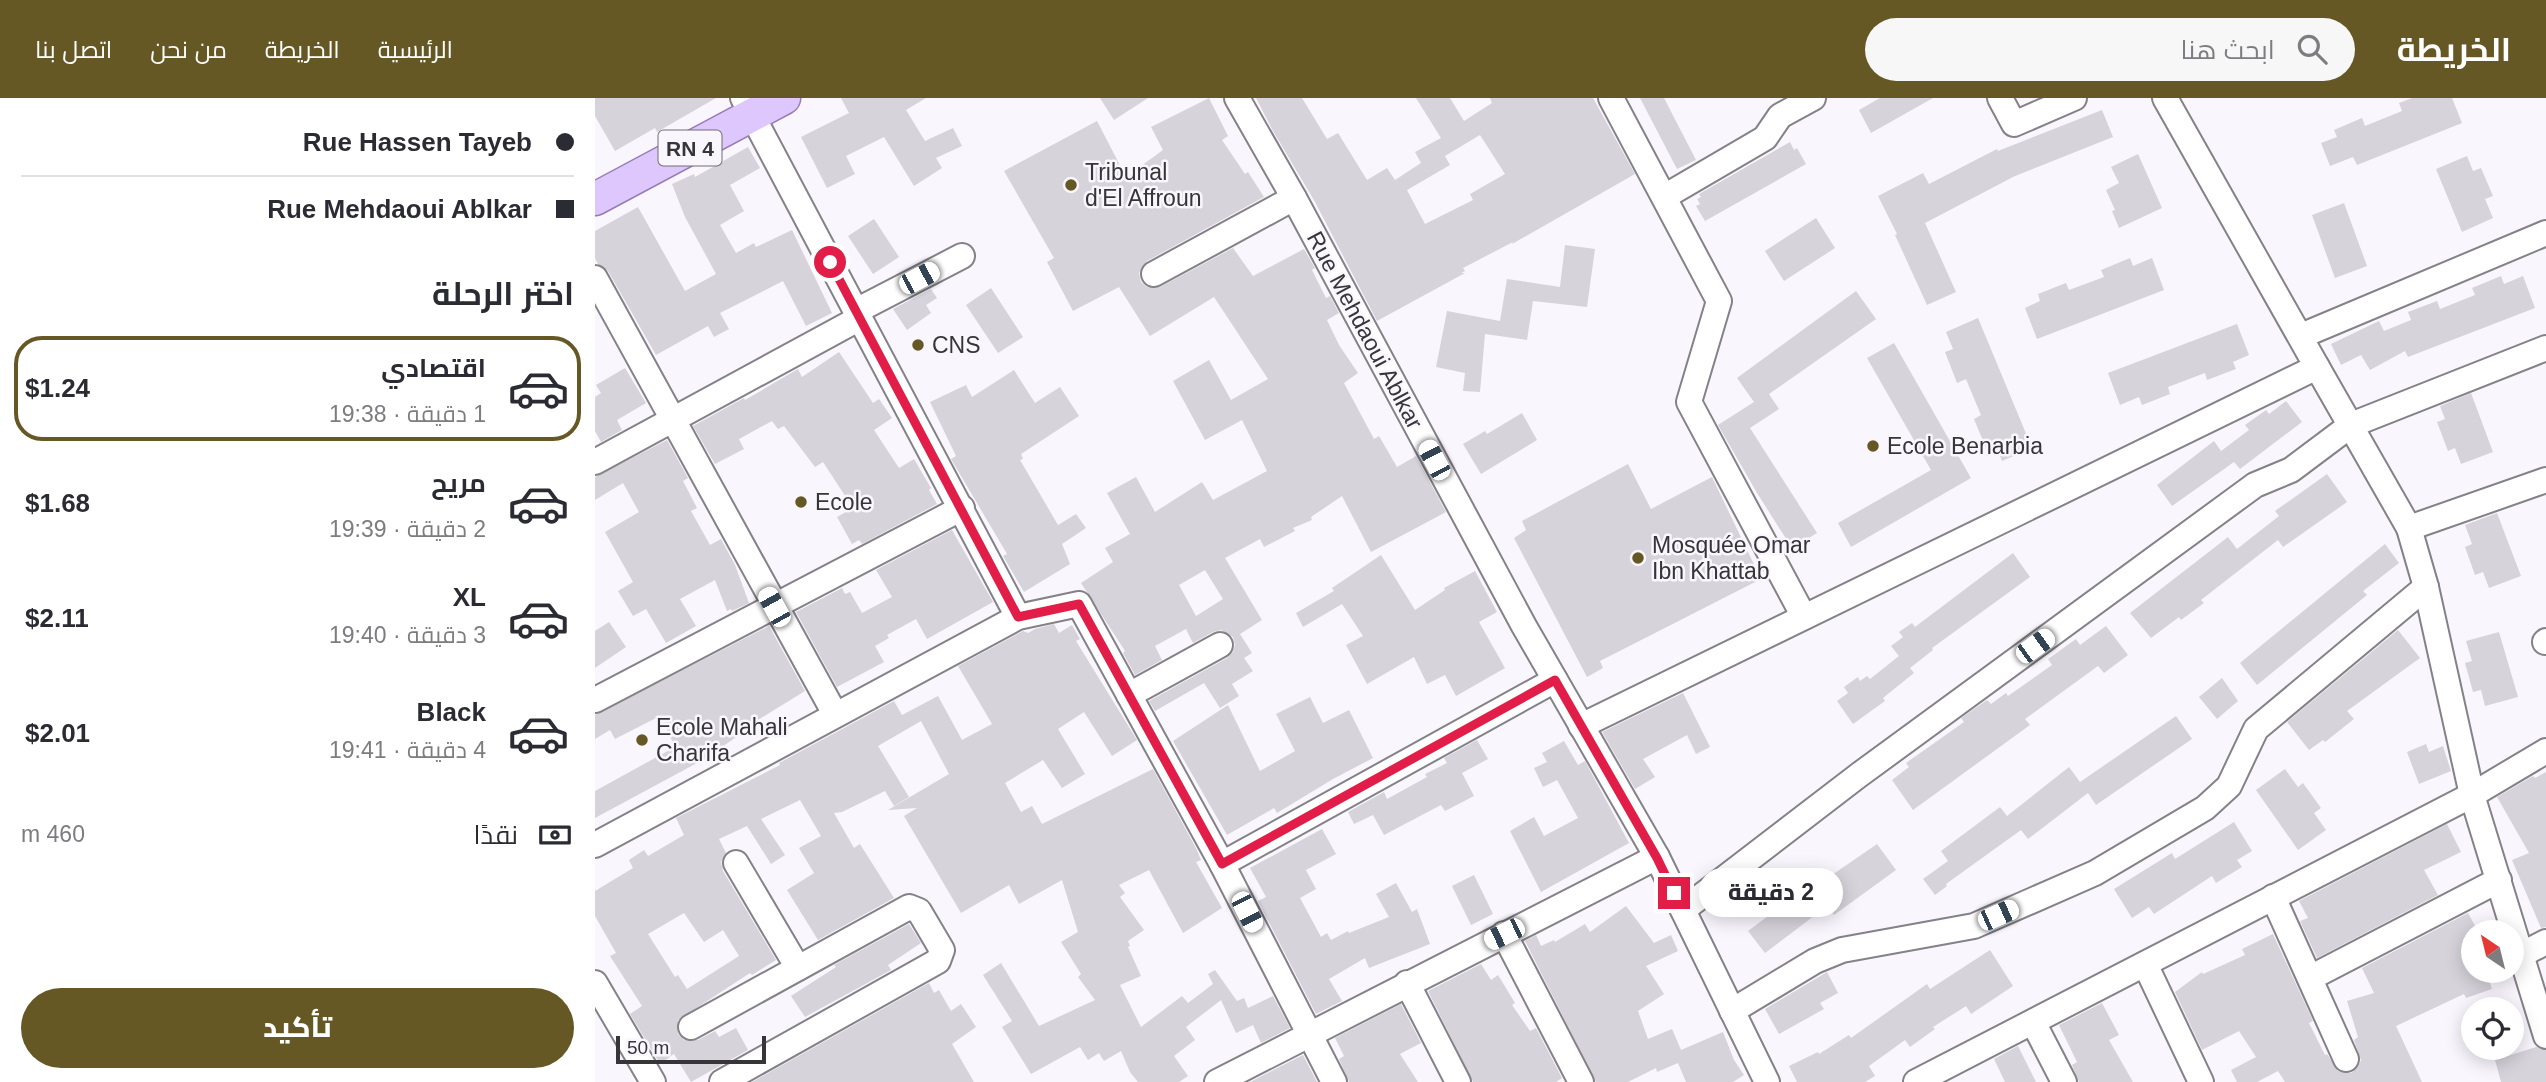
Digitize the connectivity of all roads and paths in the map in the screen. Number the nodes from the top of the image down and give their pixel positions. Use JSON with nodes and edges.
{"nodes":[{"id":1,"x":784,"y":98,"type":"edge"},
{"id":2,"x":1237,"y":98,"type":"edge"},
{"id":3,"x":1611,"y":98,"type":"edge"},
{"id":4,"x":1813,"y":98,"type":"edge"},
{"id":5,"x":2000,"y":98,"type":"edge"},
{"id":6,"x":2074,"y":98,"type":"edge"},
{"id":7,"x":2165,"y":98,"type":"edge"},
{"id":8,"x":748,"y":106,"type":"edge"},
{"id":9,"x":1664,"y":197,"type":"junction"},
{"id":10,"x":1294,"y":198,"type":"junction"},
{"id":11,"x":595,"y":199,"type":"edge"},
{"id":12,"x":2546,"y":233,"type":"edge"},
{"id":13,"x":962,"y":256,"type":"dead end"},
{"id":14,"x":1154,"y":274,"type":"dead end"},
{"id":15,"x":595,"y":278,"type":"edge"},
{"id":16,"x":858,"y":315,"type":"junction"},
{"id":17,"x":2301,"y":336,"type":"junction"},
{"id":18,"x":2546,"y":348,"type":"edge"},
{"id":19,"x":2317,"y":367,"type":"junction"},
{"id":20,"x":673,"y":420,"type":"junction"},
{"id":21,"x":2351,"y":425,"type":"junction"},
{"id":22,"x":595,"y":461,"type":"edge"},
{"id":23,"x":2546,"y":480,"type":"edge"},
{"id":24,"x":962,"y":508,"type":"junction"},
{"id":25,"x":2409,"y":528,"type":"junction"},
{"id":26,"x":2426,"y":587,"type":"junction"},
{"id":27,"x":774,"y":607,"type":"junction"},
{"id":28,"x":1018,"y":617,"type":"junction"},
{"id":29,"x":1804,"y":617,"type":"junction"},
{"id":30,"x":1220,"y":645,"type":"dead end"},
{"id":31,"x":1555,"y":680,"type":"junction"},
{"id":32,"x":1129,"y":695,"type":"junction"},
{"id":33,"x":595,"y":700,"type":"edge"},
{"id":34,"x":835,"y":714,"type":"junction"},
{"id":35,"x":1581,"y":726,"type":"junction"},
{"id":36,"x":2546,"y":751,"type":"edge"},
{"id":37,"x":2472,"y":795,"type":"junction"},
{"id":38,"x":595,"y":845,"type":"edge"},
{"id":39,"x":1657,"y":858,"type":"junction"},
{"id":40,"x":736,"y":863,"type":"dead end"},
{"id":41,"x":1222,"y":864,"type":"junction"},
{"id":42,"x":2499,"y":880,"type":"junction"},
{"id":43,"x":2273,"y":897,"type":"junction"},
{"id":44,"x":1683,"y":911,"type":"junction"},
{"id":45,"x":2511,"y":920,"type":"edge"},
{"id":46,"x":1504,"y":934,"type":"junction"},
{"id":47,"x":2546,"y":942,"type":"edge"},
{"id":48,"x":2524,"y":953,"type":"edge"},
{"id":49,"x":2145,"y":964,"type":"junction"},
{"id":50,"x":2524,"y":965,"type":"edge"},
{"id":51,"x":798,"y":968,"type":"junction"},
{"id":52,"x":2309,"y":978,"type":"junction"},
{"id":53,"x":595,"y":983,"type":"edge"},
{"id":54,"x":1407,"y":983,"type":"junction"},
{"id":55,"x":1732,"y":1012,"type":"junction"},
{"id":56,"x":2033,"y":1022,"type":"junction"},
{"id":57,"x":691,"y":1027,"type":"dead end"},
{"id":58,"x":1309,"y":1034,"type":"junction"},
{"id":59,"x":2546,"y":1036,"type":"edge"},
{"id":60,"x":2346,"y":1059,"type":"dead end"},
{"id":61,"x":653,"y":1082,"type":"edge"},
{"id":62,"x":722,"y":1082,"type":"edge"},
{"id":63,"x":1217,"y":1082,"type":"edge"},
{"id":64,"x":1334,"y":1082,"type":"edge"},
{"id":65,"x":1458,"y":1082,"type":"edge"},
{"id":66,"x":1581,"y":1082,"type":"edge"},
{"id":67,"x":1767,"y":1082,"type":"edge"},
{"id":68,"x":1916,"y":1082,"type":"edge"},
{"id":69,"x":2064,"y":1082,"type":"edge"},
{"id":70,"x":2201,"y":1082,"type":"edge"}],
"edges":[{"from":1,"to":8,"type":"main road","number":"RN 4"},
{"from":2,"to":10,"type":"street","name":"Rue Mehdaoui Ablkar"},
{"from":3,"to":9,"type":"street"},
{"from":4,"to":9,"type":"street"},
{"from":5,"to":6,"type":"street"},
{"from":7,"to":17,"type":"street"},
{"from":8,"to":11,"type":"main road","number":"RN 4"},
{"from":8,"to":16,"type":"street"},
{"from":9,"to":29,"type":"street"},
{"from":10,"to":14,"type":"street"},
{"from":10,"to":31,"type":"street","name":"Rue Mehdaoui Ablkar"},
{"from":12,"to":17,"type":"street"},
{"from":13,"to":16,"type":"street"},
{"from":15,"to":20,"type":"street"},
{"from":16,"to":20,"type":"street"},
{"from":16,"to":24,"type":"street"},
{"from":17,"to":19,"type":"street"},
{"from":18,"to":21,"type":"street"},
{"from":19,"to":21,"type":"street"},
{"from":19,"to":29,"type":"street"},
{"from":20,"to":22,"type":"street"},
{"from":20,"to":27,"type":"street"},
{"from":21,"to":25,"type":"street"},
{"from":21,"to":44,"type":"street"},
{"from":23,"to":25,"type":"street"},
{"from":24,"to":27,"type":"street"},
{"from":24,"to":28,"type":"street"},
{"from":25,"to":26,"type":"street"},
{"from":26,"to":37,"type":"street"},
{"from":26,"to":55,"type":"street"},
{"from":27,"to":33,"type":"street"},
{"from":27,"to":34,"type":"street"},
{"from":28,"to":32,"type":"street"},
{"from":28,"to":34,"type":"street"},
{"from":29,"to":35,"type":"street"},
{"from":30,"to":32,"type":"street"},
{"from":31,"to":35,"type":"street","name":"Rue Mehdaoui Ablkar"},
{"from":31,"to":41,"type":"street"},
{"from":32,"to":41,"type":"street"},
{"from":34,"to":38,"type":"street"},
{"from":35,"to":39,"type":"street","name":"Rue Mehdaoui Ablkar"},
{"from":36,"to":37,"type":"street"},
{"from":37,"to":42,"type":"street"},
{"from":37,"to":43,"type":"street"},
{"from":39,"to":44,"type":"street","name":"Rue Mehdaoui Ablkar"},
{"from":39,"to":46,"type":"street"},
{"from":40,"to":51,"type":"street"},
{"from":41,"to":58,"type":"street"},
{"from":42,"to":45,"type":"street"},
{"from":42,"to":52,"type":"street"},
{"from":43,"to":49,"type":"street"},
{"from":43,"to":52,"type":"street"},
{"from":44,"to":55,"type":"street","name":"Rue Mehdaoui Ablkar"},
{"from":46,"to":54,"type":"street"},
{"from":46,"to":66,"type":"street"},
{"from":47,"to":48,"type":"street"},
{"from":49,"to":56,"type":"street"},
{"from":49,"to":70,"type":"street"},
{"from":50,"to":59,"type":"street"},
{"from":51,"to":57,"type":"street"},
{"from":51,"to":62,"type":"street"},
{"from":52,"to":60,"type":"street"},
{"from":53,"to":61,"type":"street"},
{"from":54,"to":58,"type":"street"},
{"from":54,"to":65,"type":"street"},
{"from":55,"to":67,"type":"street","name":"Rue Mehdaoui Ablkar"},
{"from":56,"to":68,"type":"street"},
{"from":56,"to":69,"type":"street"},
{"from":58,"to":63,"type":"street"},
{"from":58,"to":64,"type":"street"}]}
